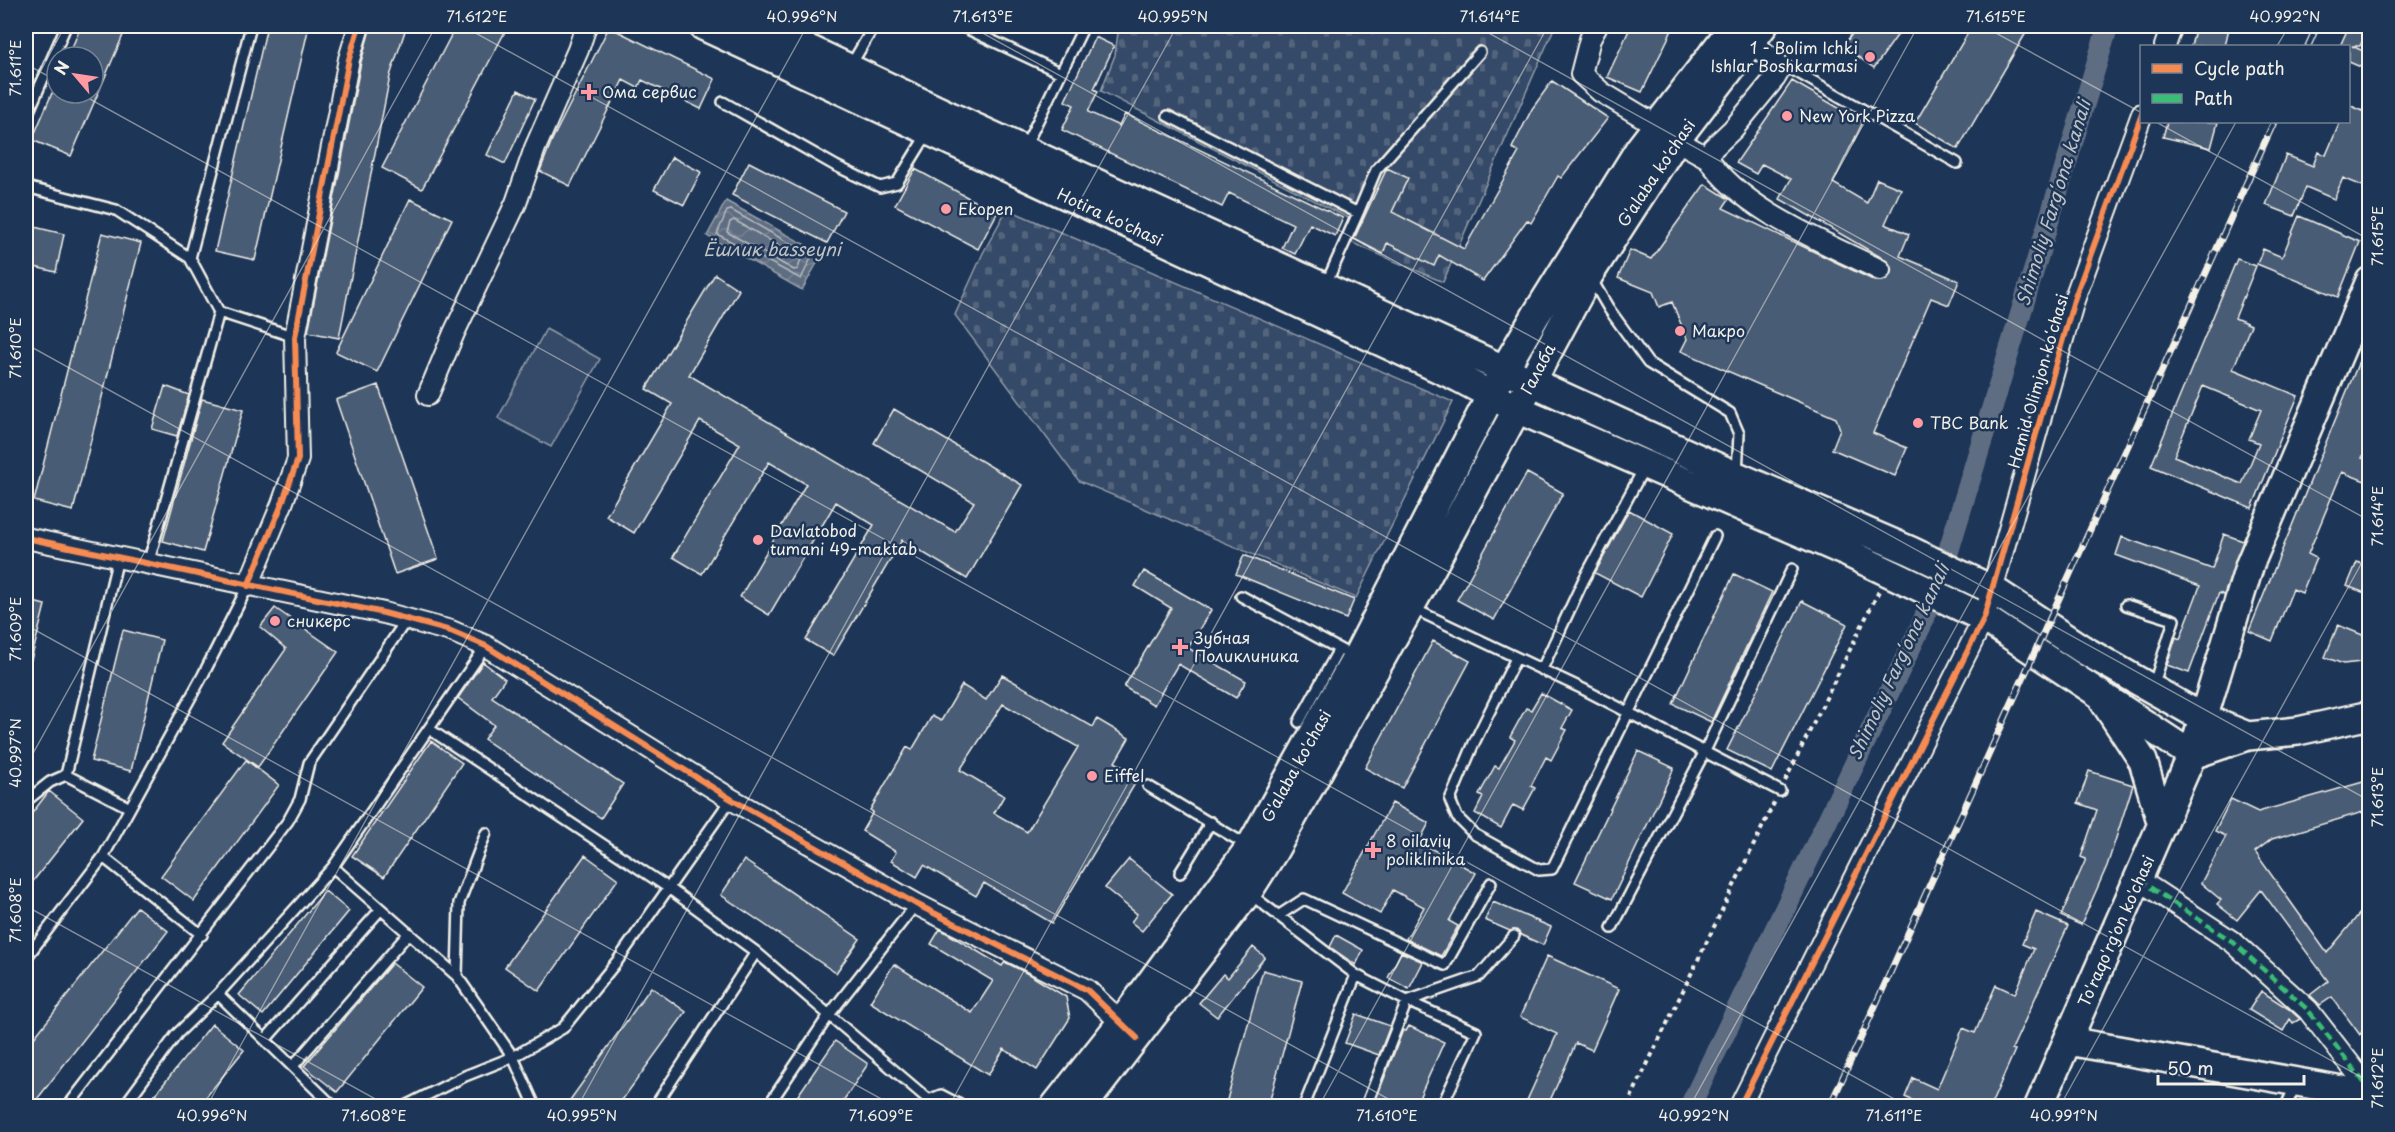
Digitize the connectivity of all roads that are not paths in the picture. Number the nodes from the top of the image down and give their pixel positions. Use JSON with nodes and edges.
{"nodes":[{"id":1,"x":66,"y":26,"type":"edge"},
{"id":2,"x":251,"y":26,"type":"edge"},
{"id":3,"x":359,"y":26,"type":"edge"},
{"id":4,"x":586,"y":26,"type":"edge"},
{"id":5,"x":703,"y":26,"type":"edge"},
{"id":6,"x":760,"y":26,"type":"edge"},
{"id":7,"x":874,"y":26,"type":"edge"},
{"id":8,"x":961,"y":26,"type":"edge"},
{"id":9,"x":1084,"y":26,"type":"edge"},
{"id":10,"x":1597,"y":26,"type":"edge"},
{"id":11,"x":2172,"y":26,"type":"edge"},
{"id":12,"x":1745,"y":31,"type":"edge"},
{"id":13,"x":2165,"y":45,"type":"edge"},
{"id":14,"x":1480,"y":52,"type":"dead end"},
{"id":15,"x":1776,"y":61,"type":"junction"},
{"id":16,"x":849,"y":68,"type":"junction"},
{"id":17,"x":1061,"y":73,"type":"junction"},
{"id":18,"x":723,"y":102,"type":"dead end"},
{"id":19,"x":1168,"y":116,"type":"dead end"},
{"id":20,"x":26,"y":118,"type":"edge"},
{"id":21,"x":2140,"y":119,"type":"edge"},
{"id":22,"x":928,"y":132,"type":"junction"},
{"id":23,"x":1666,"y":132,"type":"junction"},
{"id":24,"x":1024,"y":149,"type":"junction"},
{"id":25,"x":1707,"y":158,"type":"junction"},
{"id":26,"x":1957,"y":163,"type":"dead end"},
{"id":27,"x":26,"y":187,"type":"edge"},
{"id":28,"x":1358,"y":213,"type":"junction"},
{"id":29,"x":190,"y":258,"type":"junction"},
{"id":30,"x":1880,"y":270,"type":"dead end"},
{"id":31,"x":1589,"y":275,"type":"junction"},
{"id":32,"x":2370,"y":281,"type":"edge"},
{"id":33,"x":1325,"y":286,"type":"junction"},
{"id":34,"x":219,"y":312,"type":"junction"},
{"id":35,"x":1536,"y":315,"type":"joint"},
{"id":36,"x":1559,"y":328,"type":"joint"},
{"id":37,"x":295,"y":337,"type":"junction"},
{"id":38,"x":1505,"y":368,"type":"junction"},
{"id":39,"x":1532,"y":381,"type":"junction"},
{"id":40,"x":428,"y":395,"type":"dead end"},
{"id":41,"x":1492,"y":396,"type":"junction"},
{"id":42,"x":1517,"y":410,"type":"junction"},
{"id":43,"x":1646,"y":465,"type":"junction"},
{"id":44,"x":1737,"y":476,"type":"junction"},
{"id":45,"x":1715,"y":536,"type":"dead end"},
{"id":46,"x":26,"y":538,"type":"edge"},
{"id":47,"x":118,"y":558,"type":"junction"},
{"id":48,"x":147,"y":564,"type":"junction"},
{"id":49,"x":1791,"y":569,"type":"dead end"},
{"id":50,"x":248,"y":586,"type":"junction"},
{"id":51,"x":1993,"y":590,"type":"junction"},
{"id":52,"x":1241,"y":596,"type":"dead end"},
{"id":53,"x":2126,"y":605,"type":"dead end"},
{"id":54,"x":1410,"y":608,"type":"junction"},
{"id":55,"x":1984,"y":618,"type":"junction"},
{"id":56,"x":406,"y":619,"type":"junction"},
{"id":57,"x":486,"y":646,"type":"junction"},
{"id":58,"x":1347,"y":653,"type":"junction"},
{"id":59,"x":1516,"y":658,"type":"junction"},
{"id":60,"x":1542,"y":669,"type":"junction"},
{"id":61,"x":2152,"y":689,"type":"junction"},
{"id":62,"x":2098,"y":692,"type":"junction"},
{"id":63,"x":1628,"y":714,"type":"junction"},
{"id":64,"x":2370,"y":715,"type":"edge"},
{"id":65,"x":2203,"y":718,"type":"junction"},
{"id":66,"x":1299,"y":722,"type":"dead end"},
{"id":67,"x":429,"y":729,"type":"junction"},
{"id":68,"x":2248,"y":736,"type":"junction"},
{"id":69,"x":1704,"y":753,"type":"junction"},
{"id":70,"x":2192,"y":754,"type":"junction"},
{"id":71,"x":66,"y":775,"type":"junction"},
{"id":72,"x":1148,"y":786,"type":"dead end"},
{"id":73,"x":1780,"y":791,"type":"road end"},
{"id":74,"x":731,"y":799,"type":"junction"},
{"id":75,"x":26,"y":801,"type":"edge"},
{"id":76,"x":130,"y":808,"type":"junction"},
{"id":77,"x":1211,"y":822,"type":"junction"},
{"id":78,"x":2162,"y":825,"type":"junction"},
{"id":79,"x":486,"y":833,"type":"dead end"},
{"id":80,"x":1250,"y":848,"type":"junction"},
{"id":81,"x":103,"y":857,"type":"junction"},
{"id":82,"x":333,"y":867,"type":"junction"},
{"id":83,"x":1180,"y":873,"type":"dead end"},
{"id":84,"x":2139,"y":880,"type":"junction"},
{"id":85,"x":1491,"y":883,"type":"dead end"},
{"id":86,"x":670,"y":889,"type":"junction"},
{"id":87,"x":1248,"y":892,"type":"junction"},
{"id":88,"x":916,"y":904,"type":"junction"},
{"id":89,"x":381,"y":909,"type":"junction"},
{"id":90,"x":1278,"y":916,"type":"junction"},
{"id":91,"x":1612,"y":928,"type":"dead end"},
{"id":92,"x":409,"y":933,"type":"junction"},
{"id":93,"x":202,"y":934,"type":"junction"},
{"id":94,"x":1514,"y":936,"type":"dead end"},
{"id":95,"x":756,"y":952,"type":"junction"},
{"id":96,"x":26,"y":958,"type":"edge"},
{"id":97,"x":1356,"y":975,"type":"junction"},
{"id":98,"x":457,"y":976,"type":"junction"},
{"id":99,"x":218,"y":994,"type":"junction"},
{"id":100,"x":1407,"y":1001,"type":"junction"},
{"id":101,"x":829,"y":1015,"type":"junction"},
{"id":102,"x":1129,"y":1030,"type":"junction"},
{"id":103,"x":266,"y":1040,"type":"junction"},
{"id":104,"x":2068,"y":1041,"type":"junction"},
{"id":105,"x":513,"y":1057,"type":"junction"},
{"id":106,"x":293,"y":1066,"type":"junction"},
{"id":107,"x":2297,"y":1082,"type":"junction"},
{"id":108,"x":2370,"y":1090,"type":"edge"},
{"id":109,"x":2370,"y":1095,"type":"edge"},
{"id":110,"x":926,"y":1103,"type":"edge"},
{"id":111,"x":68,"y":1107,"type":"edge"},
{"id":112,"x":124,"y":1107,"type":"edge"},
{"id":113,"x":333,"y":1107,"type":"edge"},
{"id":114,"x":405,"y":1107,"type":"edge"},
{"id":115,"x":535,"y":1107,"type":"edge"},
{"id":116,"x":655,"y":1107,"type":"edge"},
{"id":117,"x":768,"y":1107,"type":"edge"},
{"id":118,"x":962,"y":1107,"type":"edge"},
{"id":119,"x":1055,"y":1107,"type":"edge"},
{"id":120,"x":1083,"y":1107,"type":"edge"},
{"id":121,"x":1304,"y":1107,"type":"edge"},
{"id":122,"x":1366,"y":1107,"type":"edge"},
{"id":123,"x":1443,"y":1107,"type":"edge"},
{"id":124,"x":1740,"y":1107,"type":"edge"},
{"id":125,"x":2038,"y":1107,"type":"edge"},
{"id":126,"x":2286,"y":1107,"type":"edge"}],
"edges":[{"from":1,"to":20,"type":"lane"},
{"from":2,"to":29,"type":"lane"},
{"from":3,"to":37,"type":"street"},
{"from":4,"to":40,"type":"street"},
{"from":5,"to":22,"type":"main road","name":"Hotira ko'chasi"},
{"from":6,"to":16,"type":"main road","name":"Hotira ko'chasi"},
{"from":7,"to":16,"type":"lane"},
{"from":8,"to":17,"type":"lane"},
{"from":9,"to":17,"type":"lane"},
{"from":10,"to":23,"type":"street"},
{"from":11,"to":13,"type":"street"},
{"from":12,"to":15,"type":"street"},
{"from":12,"to":23,"type":"main road","name":"G'alaba ko'chasi"},
{"from":14,"to":28,"type":"lane"},
{"from":15,"to":25,"type":"street"},
{"from":15,"to":26,"type":"lane"},
{"from":16,"to":24,"type":"main road","name":"Hotira ko'chasi"},
{"from":17,"to":24,"type":"lane"},
{"from":18,"to":22,"type":"lane"},
{"from":19,"to":28,"type":"lane"},
{"from":21,"to":51,"type":"street","name":"Hamid Olimjon koʻchasi"},
{"from":22,"to":41,"type":"main road","name":"Hotira ko'chasi"},
{"from":23,"to":25,"type":"street"},
{"from":23,"to":31,"type":"main road","name":"G'alaba ko'chasi"},
{"from":23,"to":35,"type":"main road","name":"G'alaba ko'chasi"},
{"from":24,"to":33,"type":"main road","name":"Hotira ko'chasi"},
{"from":25,"to":30,"type":"street"},
{"from":27,"to":29,"type":"lane"},
{"from":28,"to":33,"type":"lane"},
{"from":29,"to":34,"type":"lane"},
{"from":31,"to":36,"type":"main road","name":"G'alaba ko'chasi"},
{"from":31,"to":44,"type":"lane"},
{"from":32,"to":65,"type":"main road","name":"To'raqo'rg'on ko'chasi"},
{"from":33,"to":38,"type":"main road","name":"Hotira ko'chasi"},
{"from":34,"to":37,"type":"lane"},
{"from":34,"to":48,"type":"lane"},
{"from":35,"to":38,"type":"main road","name":"Галаба"},
{"from":36,"to":39,"type":"main road","name":"Галаба"},
{"from":37,"to":50,"type":"street"},
{"from":38,"to":39,"type":"main road","name":"Hotira ko'chasi"},
{"from":38,"to":41,"type":"main road","name":"Галаба"},
{"from":39,"to":42,"type":"main road","name":"Галаба"},
{"from":39,"to":44,"type":"main road","name":"Hotira ko'chasi"},
{"from":41,"to":42,"type":"main road","name":"Hotira ko'chasi"},
{"from":41,"to":58,"type":"main road","name":"G'alaba ko'chasi"},
{"from":42,"to":43,"type":"main road","name":"Hotira ko'chasi"},
{"from":42,"to":54,"type":"main road","name":"G'alaba ko'chasi"},
{"from":43,"to":55,"type":"main road","name":"Hotira ko'chasi"},
{"from":43,"to":60,"type":"lane"},
{"from":44,"to":51,"type":"main road","name":"Hotira ko'chasi"},
{"from":45,"to":63,"type":"lane"},
{"from":46,"to":47,"type":"street"},
{"from":47,"to":48,"type":"street"},
{"from":47,"to":71,"type":"lane"},
{"from":48,"to":50,"type":"street"},
{"from":49,"to":69,"type":"lane"},
{"from":50,"to":56,"type":"street"},
{"from":50,"to":76,"type":"lane"},
{"from":51,"to":55,"type":"street","name":"Hamid Olimjon koʻchasi"},
{"from":51,"to":61,"type":"main road","name":"Hotira ko'chasi"},
{"from":52,"to":58,"type":"lane"},
{"from":53,"to":61,"type":"lane"},
{"from":54,"to":59,"type":"lane"},
{"from":54,"to":87,"type":"main road","name":"G'alaba ko'chasi"},
{"from":55,"to":62,"type":"main road","name":"Hotira ko'chasi"},
{"from":55,"to":124,"type":"street","name":"Hamid Olimjon koʻchasi"},
{"from":56,"to":57,"type":"street"},
{"from":56,"to":93,"type":"lane"},
{"from":57,"to":67,"type":"lane"},
{"from":57,"to":74,"type":"street"},
{"from":58,"to":66,"type":"lane"},
{"from":58,"to":80,"type":"main road","name":"G'alaba ko'chasi"},
{"from":59,"to":60,"type":"lane"},
{"from":59,"to":63,"type":"lane"},
{"from":60,"to":63,"type":"lane"},
{"from":61,"to":65,"type":"main road","name":"Hotira ko'chasi"},
{"from":62,"to":70,"type":"main road","name":"Hotira ko'chasi"},
{"from":62,"to":78,"type":"main road"},
{"from":63,"to":69,"type":"lane"},
{"from":64,"to":68,"type":"main road"},
{"from":65,"to":68,"type":"main road"},
{"from":65,"to":70,"type":"main road","name":"To'raqo'rg'on ko'chasi"},
{"from":67,"to":82,"type":"lane"},
{"from":67,"to":86,"type":"lane"},
{"from":68,"to":70,"type":"main road"},
{"from":69,"to":73,"type":"lane"},
{"from":69,"to":91,"type":"lane"},
{"from":70,"to":78,"type":"main road","name":"To'raqo'rg'on ko'chasi"},
{"from":71,"to":75,"type":"lane"},
{"from":71,"to":76,"type":"lane"},
{"from":72,"to":77,"type":"lane"},
{"from":74,"to":86,"type":"lane"},
{"from":74,"to":88,"type":"street"},
{"from":76,"to":81,"type":"lane"},
{"from":77,"to":80,"type":"lane"},
{"from":77,"to":83,"type":"lane"},
{"from":78,"to":84,"type":"main road","name":"To'raqo'rg'on ko'chasi"},
{"from":79,"to":98,"type":"lane"},
{"from":80,"to":102,"type":"main road","name":"G'alaba ko'chasi"},
{"from":81,"to":93,"type":"lane"},
{"from":81,"to":96,"type":"lane"},
{"from":82,"to":89,"type":"lane"},
{"from":82,"to":99,"type":"lane"},
{"from":84,"to":104,"type":"main road","name":"To'raqo'rg'on ko'chasi"},
{"from":84,"to":108,"type":"street"},
{"from":85,"to":90,"type":"lane"},
{"from":86,"to":95,"type":"lane"},
{"from":86,"to":105,"type":"lane"},
{"from":87,"to":90,"type":"lane"},
{"from":87,"to":102,"type":"main road","name":"G'alaba ko'chasi"},
{"from":88,"to":101,"type":"lane"},
{"from":88,"to":102,"type":"street"},
{"from":89,"to":92,"type":"lane"},
{"from":89,"to":103,"type":"lane"},
{"from":90,"to":97,"type":"lane"},
{"from":92,"to":98,"type":"lane"},
{"from":92,"to":106,"type":"lane"},
{"from":93,"to":111,"type":"lane"},
{"from":94,"to":100,"type":"lane"},
{"from":95,"to":101,"type":"lane"},
{"from":95,"to":116,"type":"lane"},
{"from":97,"to":100,"type":"lane"},
{"from":97,"to":121,"type":"lane"},
{"from":98,"to":105,"type":"lane"},
{"from":99,"to":103,"type":"lane"},
{"from":99,"to":112,"type":"lane"},
{"from":100,"to":122,"type":"lane"},
{"from":100,"to":123,"type":"lane"},
{"from":101,"to":110,"type":"lane"},
{"from":101,"to":117,"type":"lane"},
{"from":102,"to":119,"type":"main road","name":"G'alaba ko'chasi"},
{"from":102,"to":120,"type":"main road","name":"G'alaba ko'chasi"},
{"from":103,"to":106,"type":"lane"},
{"from":104,"to":107,"type":"main road"},
{"from":104,"to":125,"type":"main road","name":"To'raqo'rg'on ko'chasi"},
{"from":105,"to":114,"type":"lane"},
{"from":105,"to":115,"type":"lane"},
{"from":106,"to":113,"type":"lane"},
{"from":107,"to":109,"type":"main road"},
{"from":107,"to":126,"type":"lane"},
{"from":110,"to":118,"type":"lane"}]}
